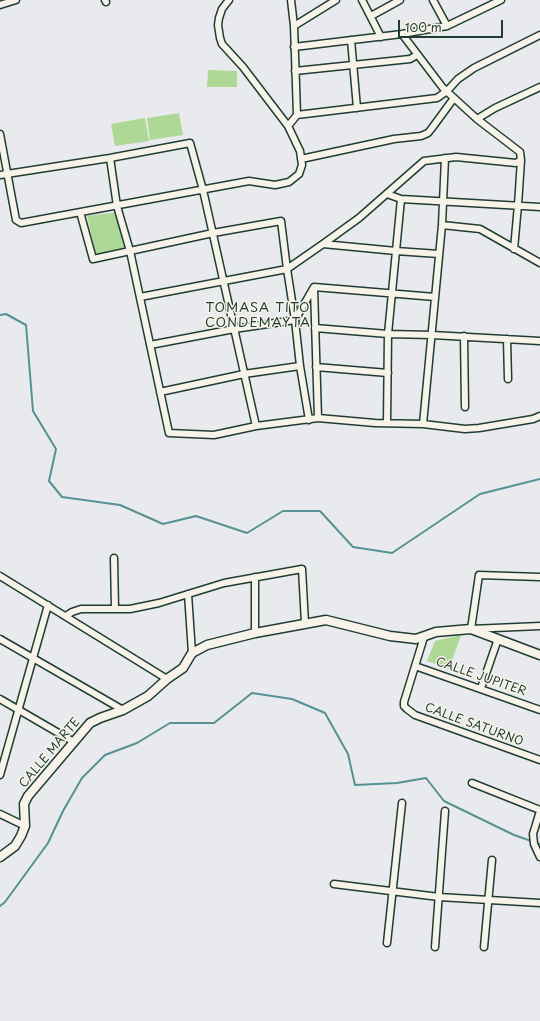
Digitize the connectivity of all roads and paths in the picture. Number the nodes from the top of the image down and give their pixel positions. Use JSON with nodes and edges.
{"nodes":[{"id":1,"x":16,"y":0,"type":"edge"},
{"id":2,"x":229,"y":0,"type":"edge"},
{"id":3,"x":291,"y":0,"type":"edge"},
{"id":4,"x":336,"y":0,"type":"edge"},
{"id":5,"x":362,"y":0,"type":"edge"},
{"id":6,"x":400,"y":0,"type":"edge"},
{"id":7,"x":433,"y":0,"type":"edge"},
{"id":8,"x":502,"y":0,"type":"edge"},
{"id":9,"x":0,"y":6,"type":"edge"},
{"id":10,"x":371,"y":16,"type":"junction"},
{"id":11,"x":294,"y":26,"type":"junction"},
{"id":12,"x":447,"y":26,"type":"junction"},
{"id":13,"x":402,"y":34,"type":"junction"},
{"id":14,"x":540,"y":35,"type":"edge"},
{"id":15,"x":381,"y":37,"type":"junction"},
{"id":16,"x":351,"y":40,"type":"junction"},
{"id":17,"x":294,"y":47,"type":"junction"},
{"id":18,"x":417,"y":55,"type":"junction"},
{"id":19,"x":353,"y":65,"type":"junction"},
{"id":20,"x":295,"y":71,"type":"junction"},
{"id":21,"x":540,"y":87,"type":"edge"},
{"id":22,"x":447,"y":91,"type":"junction"},
{"id":23,"x":454,"y":98,"type":"junction"},
{"id":24,"x":357,"y":108,"type":"junction"},
{"id":25,"x":297,"y":115,"type":"junction"},
{"id":26,"x":478,"y":119,"type":"junction"},
{"id":27,"x":288,"y":126,"type":"junction"},
{"id":28,"x":0,"y":134,"type":"edge"},
{"id":29,"x":110,"y":158,"type":"junction"},
{"id":30,"x":445,"y":158,"type":"junction"},
{"id":31,"x":301,"y":159,"type":"junction"},
{"id":32,"x":521,"y":160,"type":"junction"},
{"id":33,"x":3,"y":174,"type":"edge"},
{"id":34,"x":203,"y":190,"type":"junction"},
{"id":35,"x":387,"y":194,"type":"junction"},
{"id":36,"x":400,"y":199,"type":"junction"},
{"id":37,"x":442,"y":202,"type":"junction"},
{"id":38,"x":518,"y":205,"type":"junction"},
{"id":39,"x":117,"y":206,"type":"junction"},
{"id":40,"x":540,"y":207,"type":"edge"},
{"id":41,"x":80,"y":212,"type":"junction"},
{"id":42,"x":442,"y":225,"type":"junction"},
{"id":43,"x":213,"y":233,"type":"junction"},
{"id":44,"x":323,"y":244,"type":"junction"},
{"id":45,"x":514,"y":248,"type":"junction"},
{"id":46,"x":130,"y":251,"type":"junction"},
{"id":47,"x":396,"y":251,"type":"junction"},
{"id":48,"x":439,"y":254,"type":"junction"},
{"id":49,"x":540,"y":263,"type":"edge"},
{"id":50,"x":287,"y":269,"type":"junction"},
{"id":51,"x":224,"y":281,"type":"junction"},
{"id":52,"x":314,"y":287,"type":"junction"},
{"id":53,"x":392,"y":293,"type":"junction"},
{"id":54,"x":140,"y":297,"type":"junction"},
{"id":55,"x":435,"y":297,"type":"junction"},
{"id":56,"x":295,"y":320,"type":"junction"},
{"id":57,"x":315,"y":328,"type":"junction"},
{"id":58,"x":234,"y":329,"type":"junction"},
{"id":59,"x":388,"y":334,"type":"junction"},
{"id":60,"x":432,"y":335,"type":"junction"},
{"id":61,"x":464,"y":336,"type":"junction"},
{"id":62,"x":507,"y":339,"type":"junction"},
{"id":63,"x":540,"y":341,"type":"edge"},
{"id":64,"x":150,"y":345,"type":"junction"},
{"id":65,"x":300,"y":366,"type":"junction"},
{"id":66,"x":316,"y":368,"type":"junction"},
{"id":67,"x":388,"y":373,"type":"junction"},
{"id":68,"x":244,"y":374,"type":"junction"},
{"id":69,"x":508,"y":379,"type":"dead end"},
{"id":70,"x":160,"y":392,"type":"junction"},
{"id":71,"x":465,"y":407,"type":"dead end"},
{"id":72,"x":540,"y":416,"type":"edge"},
{"id":73,"x":318,"y":418,"type":"junction"},
{"id":74,"x":309,"y":420,"type":"junction"},
{"id":75,"x":387,"y":423,"type":"junction"},
{"id":76,"x":423,"y":424,"type":"junction"},
{"id":77,"x":256,"y":426,"type":"junction"},
{"id":78,"x":114,"y":558,"type":"dead end"},
{"id":79,"x":0,"y":576,"type":"edge"},
{"id":80,"x":255,"y":577,"type":"junction"},
{"id":81,"x":540,"y":577,"type":"edge"},
{"id":82,"x":188,"y":594,"type":"junction"},
{"id":83,"x":48,"y":605,"type":"junction"},
{"id":84,"x":115,"y":609,"type":"junction"},
{"id":85,"x":66,"y":616,"type":"junction"},
{"id":86,"x":305,"y":623,"type":"junction"},
{"id":87,"x":540,"y":626,"type":"edge"},
{"id":88,"x":471,"y":629,"type":"junction"},
{"id":89,"x":255,"y":633,"type":"junction"},
{"id":90,"x":424,"y":637,"type":"junction"},
{"id":91,"x":0,"y":639,"type":"edge"},
{"id":92,"x":498,"y":639,"type":"junction"},
{"id":93,"x":192,"y":653,"type":"junction"},
{"id":94,"x":540,"y":655,"type":"edge"},
{"id":95,"x":33,"y":658,"type":"junction"},
{"id":96,"x":415,"y":666,"type":"junction"},
{"id":97,"x":167,"y":679,"type":"junction"},
{"id":98,"x":481,"y":688,"type":"junction"},
{"id":99,"x":0,"y":699,"type":"edge"},
{"id":100,"x":18,"y":710,"type":"junction"},
{"id":101,"x":123,"y":710,"type":"junction"},
{"id":102,"x":540,"y":710,"type":"edge"},
{"id":103,"x":74,"y":742,"type":"junction"},
{"id":104,"x":540,"y":760,"type":"edge"},
{"id":105,"x":0,"y":775,"type":"edge"},
{"id":106,"x":472,"y":783,"type":"dead end"},
{"id":107,"x":402,"y":803,"type":"dead end"},
{"id":108,"x":446,"y":811,"type":"dead end"},
{"id":109,"x":540,"y":811,"type":"edge"},
{"id":110,"x":0,"y":814,"type":"edge"},
{"id":111,"x":25,"y":826,"type":"junction"},
{"id":112,"x":0,"y":857,"type":"edge"},
{"id":113,"x":540,"y":857,"type":"edge"},
{"id":114,"x":492,"y":860,"type":"dead end"},
{"id":115,"x":334,"y":884,"type":"dead end"},
{"id":116,"x":392,"y":891,"type":"junction"},
{"id":117,"x":439,"y":897,"type":"junction"},
{"id":118,"x":488,"y":900,"type":"junction"},
{"id":119,"x":540,"y":903,"type":"edge"},
{"id":120,"x":388,"y":943,"type":"dead end"},
{"id":121,"x":435,"y":947,"type":"dead end"},
{"id":122,"x":484,"y":947,"type":"dead end"}],
"edges":[{"from":1,"to":9,"type":"street"},
{"from":2,"to":27,"type":"street"},
{"from":3,"to":11,"type":"street"},
{"from":4,"to":11,"type":"street"},
{"from":5,"to":10,"type":"street"},
{"from":6,"to":10,"type":"street"},
{"from":7,"to":12,"type":"street"},
{"from":8,"to":12,"type":"street"},
{"from":10,"to":15,"type":"street"},
{"from":11,"to":17,"type":"street"},
{"from":12,"to":13,"type":"street"},
{"from":13,"to":15,"type":"street"},
{"from":13,"to":18,"type":"street"},
{"from":14,"to":22,"type":"street"},
{"from":15,"to":16,"type":"street"},
{"from":16,"to":17,"type":"street"},
{"from":16,"to":19,"type":"street"},
{"from":17,"to":20,"type":"street"},
{"from":18,"to":19,"type":"street"},
{"from":18,"to":22,"type":"street"},
{"from":19,"to":20,"type":"street"},
{"from":19,"to":24,"type":"street"},
{"from":20,"to":25,"type":"street"},
{"from":21,"to":26,"type":"street"},
{"from":22,"to":23,"type":"street"},
{"from":22,"to":24,"type":"street"},
{"from":23,"to":26,"type":"street"},
{"from":23,"to":31,"type":"street"},
{"from":24,"to":25,"type":"street"},
{"from":25,"to":27,"type":"street"},
{"from":26,"to":32,"type":"street"},
{"from":27,"to":31,"type":"street"},
{"from":28,"to":33,"type":"street"},
{"from":29,"to":33,"type":"street"},
{"from":29,"to":34,"type":"street"},
{"from":29,"to":39,"type":"street"},
{"from":30,"to":32,"type":"street"},
{"from":30,"to":35,"type":"street"},
{"from":30,"to":37,"type":"street"},
{"from":31,"to":34,"type":"street"},
{"from":32,"to":38,"type":"street"},
{"from":33,"to":41,"type":"street"},
{"from":34,"to":39,"type":"street"},
{"from":34,"to":43,"type":"street"},
{"from":35,"to":36,"type":"street"},
{"from":35,"to":44,"type":"street"},
{"from":36,"to":37,"type":"street"},
{"from":36,"to":47,"type":"street"},
{"from":37,"to":38,"type":"street"},
{"from":37,"to":42,"type":"street"},
{"from":38,"to":40,"type":"street"},
{"from":38,"to":45,"type":"street"},
{"from":39,"to":41,"type":"street"},
{"from":39,"to":46,"type":"street"},
{"from":41,"to":46,"type":"street"},
{"from":42,"to":45,"type":"street"},
{"from":42,"to":48,"type":"street"},
{"from":43,"to":46,"type":"street"},
{"from":43,"to":50,"type":"street"},
{"from":43,"to":51,"type":"street"},
{"from":44,"to":47,"type":"street"},
{"from":44,"to":50,"type":"street"},
{"from":45,"to":49,"type":"street"},
{"from":46,"to":54,"type":"street"},
{"from":47,"to":48,"type":"street"},
{"from":47,"to":53,"type":"street"},
{"from":48,"to":55,"type":"street"},
{"from":50,"to":51,"type":"street"},
{"from":50,"to":56,"type":"street"},
{"from":51,"to":54,"type":"street"},
{"from":51,"to":58,"type":"street"},
{"from":52,"to":53,"type":"street"},
{"from":52,"to":56,"type":"street"},
{"from":52,"to":57,"type":"street"},
{"from":53,"to":55,"type":"street"},
{"from":53,"to":59,"type":"street"},
{"from":54,"to":64,"type":"street"},
{"from":55,"to":60,"type":"street"},
{"from":56,"to":58,"type":"street"},
{"from":56,"to":65,"type":"street"},
{"from":57,"to":59,"type":"street"},
{"from":57,"to":66,"type":"street"},
{"from":58,"to":64,"type":"street"},
{"from":58,"to":68,"type":"street"},
{"from":59,"to":60,"type":"street"},
{"from":59,"to":67,"type":"street"},
{"from":60,"to":61,"type":"street"},
{"from":60,"to":76,"type":"street"},
{"from":61,"to":62,"type":"street"},
{"from":61,"to":71,"type":"street"},
{"from":62,"to":63,"type":"street"},
{"from":62,"to":69,"type":"street"},
{"from":64,"to":70,"type":"street"},
{"from":65,"to":68,"type":"street"},
{"from":65,"to":74,"type":"street"},
{"from":66,"to":67,"type":"street"},
{"from":66,"to":73,"type":"street"},
{"from":67,"to":75,"type":"street"},
{"from":68,"to":70,"type":"street"},
{"from":68,"to":77,"type":"street"},
{"from":70,"to":77,"type":"street"},
{"from":72,"to":76,"type":"street"},
{"from":73,"to":74,"type":"street"},
{"from":73,"to":75,"type":"street"},
{"from":74,"to":77,"type":"street"},
{"from":75,"to":76,"type":"street"},
{"from":78,"to":84,"type":"street"},
{"from":79,"to":83,"type":"street"},
{"from":80,"to":82,"type":"street"},
{"from":80,"to":86,"type":"street"},
{"from":80,"to":89,"type":"street"},
{"from":81,"to":88,"type":"street"},
{"from":82,"to":84,"type":"street"},
{"from":82,"to":93,"type":"street"},
{"from":83,"to":85,"type":"street"},
{"from":83,"to":95,"type":"street"},
{"from":84,"to":85,"type":"street"},
{"from":85,"to":97,"type":"street"},
{"from":86,"to":89,"type":"street"},
{"from":86,"to":90,"type":"street"},
{"from":87,"to":88,"type":"street"},
{"from":88,"to":90,"type":"street"},
{"from":88,"to":92,"type":"street"},
{"from":89,"to":93,"type":"street"},
{"from":90,"to":96,"type":"street"},
{"from":91,"to":95,"type":"street"},
{"from":92,"to":94,"type":"street"},
{"from":92,"to":98,"type":"street"},
{"from":93,"to":97,"type":"street","name":"CALLE MARTE"},
{"from":95,"to":100,"type":"street"},
{"from":95,"to":101,"type":"street"},
{"from":96,"to":98,"type":"street","name":"CALLE JUPITER"},
{"from":96,"to":104,"type":"street","name":"CALLE SATURNO"},
{"from":97,"to":101,"type":"street","name":"CALLE MARTE"},
{"from":98,"to":102,"type":"street","name":"CALLE JUPITER"},
{"from":99,"to":100,"type":"street"},
{"from":100,"to":103,"type":"street"},
{"from":100,"to":105,"type":"street"},
{"from":101,"to":103,"type":"street","name":"CALLE MARTE"},
{"from":103,"to":111,"type":"street","name":"CALLE MARTE"},
{"from":106,"to":109,"type":"street"},
{"from":107,"to":116,"type":"street"},
{"from":108,"to":117,"type":"street"},
{"from":109,"to":113,"type":"street"},
{"from":110,"to":111,"type":"street"},
{"from":111,"to":112,"type":"street"},
{"from":114,"to":118,"type":"street"},
{"from":115,"to":116,"type":"street"},
{"from":116,"to":117,"type":"street"},
{"from":116,"to":120,"type":"street"},
{"from":117,"to":118,"type":"street"},
{"from":117,"to":121,"type":"street"},
{"from":118,"to":119,"type":"street"},
{"from":118,"to":122,"type":"street"}]}
